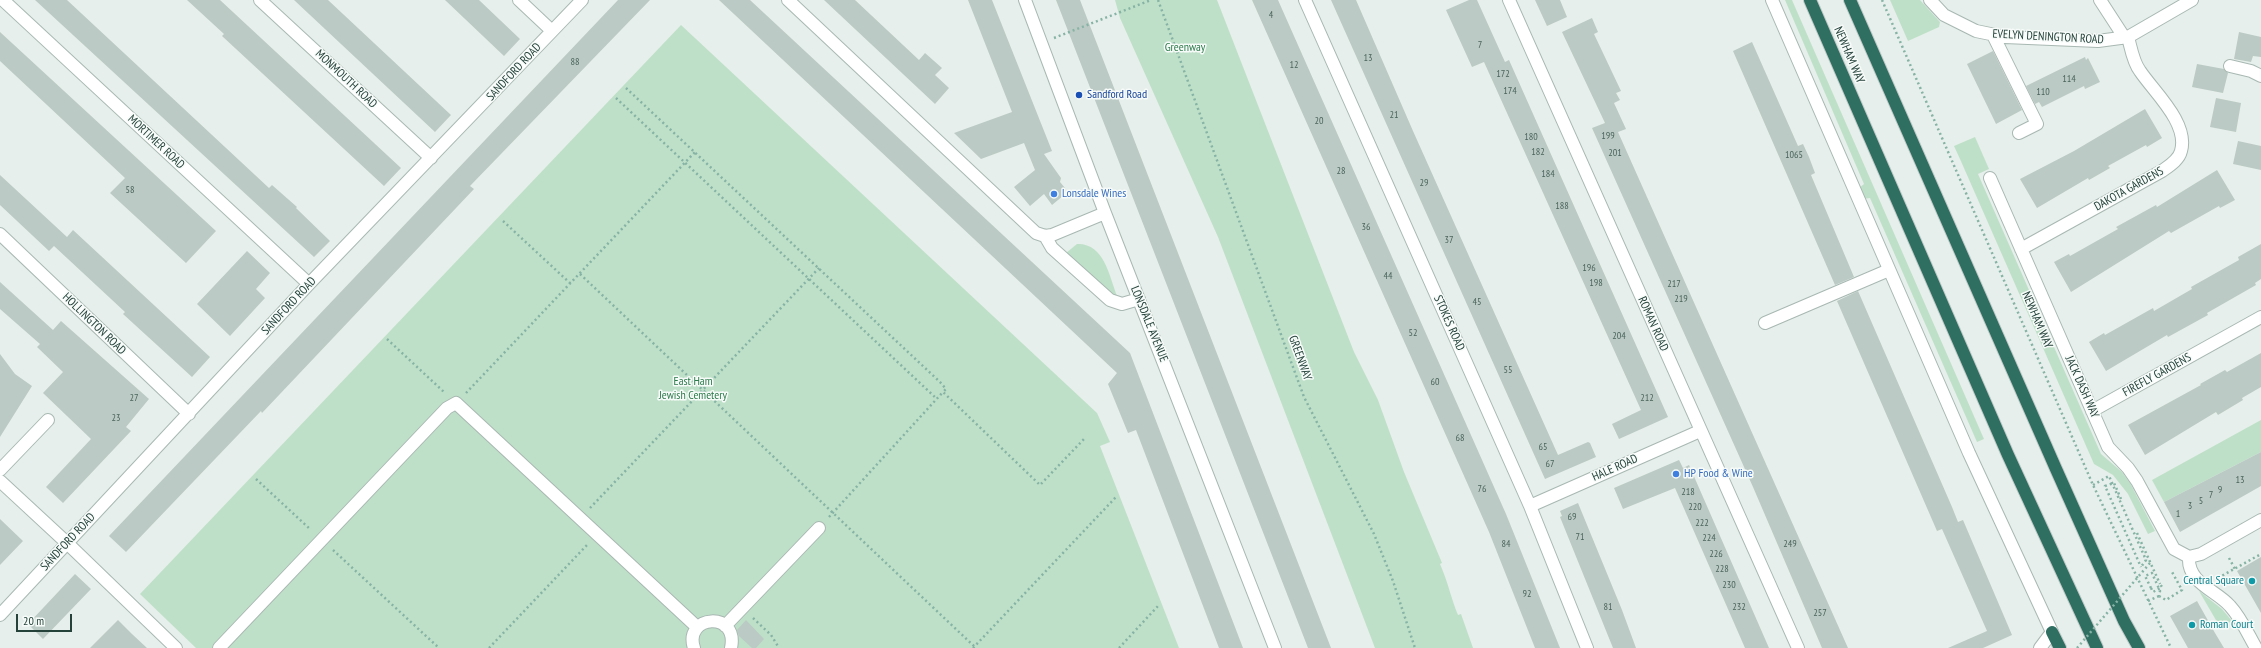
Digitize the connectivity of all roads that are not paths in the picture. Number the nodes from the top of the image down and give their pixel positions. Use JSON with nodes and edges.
{"nodes":[{"id":1,"x":3,"y":0,"type":"edge"},
{"id":2,"x":260,"y":0,"type":"edge"},
{"id":3,"x":519,"y":0,"type":"edge"},
{"id":4,"x":582,"y":0,"type":"edge"},
{"id":5,"x":788,"y":0,"type":"edge"},
{"id":6,"x":1025,"y":0,"type":"edge"},
{"id":7,"x":1305,"y":0,"type":"edge"},
{"id":8,"x":1509,"y":0,"type":"edge"},
{"id":9,"x":1772,"y":0,"type":"edge"},
{"id":10,"x":1810,"y":0,"type":"edge"},
{"id":11,"x":1850,"y":0,"type":"edge"},
{"id":12,"x":1930,"y":0,"type":"edge"},
{"id":13,"x":2100,"y":0,"type":"edge"},
{"id":14,"x":2192,"y":0,"type":"edge"},
{"id":15,"x":552,"y":31,"type":"junction"},
{"id":16,"x":1993,"y":35,"type":"junction"},
{"id":17,"x":2126,"y":37,"type":"junction"},
{"id":18,"x":2230,"y":66,"type":"dead end"},
{"id":19,"x":2261,"y":76,"type":"edge"},
{"id":20,"x":2019,"y":133,"type":"dead end"},
{"id":21,"x":431,"y":158,"type":"junction"},
{"id":22,"x":1990,"y":178,"type":"dead end"},
{"id":23,"x":1105,"y":213,"type":"junction"},
{"id":24,"x":0,"y":234,"type":"edge"},
{"id":25,"x":1045,"y":236,"type":"junction"},
{"id":26,"x":2021,"y":249,"type":"junction"},
{"id":27,"x":1889,"y":270,"type":"junction"},
{"id":28,"x":310,"y":284,"type":"junction"},
{"id":29,"x":1139,"y":299,"type":"junction"},
{"id":30,"x":2261,"y":317,"type":"edge"},
{"id":31,"x":1765,"y":323,"type":"dead end"},
{"id":32,"x":2092,"y":411,"type":"junction"},
{"id":33,"x":188,"y":414,"type":"junction"},
{"id":34,"x":48,"y":420,"type":"dead end"},
{"id":35,"x":1700,"y":430,"type":"junction"},
{"id":36,"x":0,"y":470,"type":"edge"},
{"id":37,"x":0,"y":481,"type":"edge"},
{"id":38,"x":1530,"y":506,"type":"junction"},
{"id":39,"x":2261,"y":520,"type":"edge"},
{"id":40,"x":819,"y":528,"type":"road end"},
{"id":41,"x":67,"y":543,"type":"junction"},
{"id":42,"x":2189,"y":557,"type":"junction"},
{"id":43,"x":0,"y":615,"type":"edge"},
{"id":44,"x":725,"y":626,"type":"junction"},
{"id":45,"x":697,"y":627,"type":"junction"},
{"id":46,"x":2052,"y":632,"type":"junction"},
{"id":47,"x":176,"y":648,"type":"edge"},
{"id":48,"x":219,"y":648,"type":"edge"},
{"id":49,"x":694,"y":648,"type":"edge"},
{"id":50,"x":731,"y":648,"type":"edge"},
{"id":51,"x":1275,"y":648,"type":"edge"},
{"id":52,"x":1587,"y":648,"type":"edge"},
{"id":53,"x":1798,"y":648,"type":"edge"},
{"id":54,"x":2040,"y":648,"type":"edge"},
{"id":55,"x":2060,"y":648,"type":"edge"},
{"id":56,"x":2097,"y":648,"type":"edge"},
{"id":57,"x":2139,"y":648,"type":"edge"},
{"id":58,"x":2256,"y":648,"type":"edge"}],
"edges":[{"from":1,"to":28,"type":"street","name":"MORTIMER ROAD"},
{"from":2,"to":21,"type":"street","name":"MONMOUTH ROAD"},
{"from":3,"to":15,"type":"street"},
{"from":4,"to":15,"type":"street","name":"SANDFORD ROAD"},
{"from":5,"to":25,"type":"street"},
{"from":6,"to":23,"type":"street","name":"LONSDALE AVENUE"},
{"from":7,"to":38,"type":"street","name":"STOKES ROAD"},
{"from":8,"to":35,"type":"street","name":"ROMAN ROAD"},
{"from":9,"to":27,"type":"street"},
{"from":10,"to":56,"type":"highway","name":"NEWHAM WAY"},
{"from":11,"to":57,"type":"highway","name":"NEWHAM WAY"},
{"from":12,"to":16,"type":"street","name":"EVELYN DENINGTON ROAD"},
{"from":13,"to":17,"type":"street","name":"DAKOTA GARDENS"},
{"from":14,"to":17,"type":"street"},
{"from":15,"to":21,"type":"street","name":"SANDFORD ROAD"},
{"from":16,"to":17,"type":"street","name":"EVELYN DENINGTON ROAD"},
{"from":16,"to":20,"type":"street"},
{"from":17,"to":26,"type":"street","name":"DAKOTA GARDENS"},
{"from":18,"to":19,"type":"street"},
{"from":21,"to":28,"type":"street","name":"SANDFORD ROAD"},
{"from":22,"to":26,"type":"street","name":"JACK DASH WAY"},
{"from":23,"to":25,"type":"street"},
{"from":23,"to":29,"type":"street","name":"LONSDALE AVENUE"},
{"from":24,"to":33,"type":"street","name":"HOLLINGTON ROAD"},
{"from":25,"to":29,"type":"street"},
{"from":26,"to":32,"type":"street","name":"JACK DASH WAY"},
{"from":27,"to":31,"type":"street"},
{"from":27,"to":46,"type":"street"},
{"from":28,"to":33,"type":"street","name":"SANDFORD ROAD"},
{"from":29,"to":51,"type":"street","name":"LONSDALE AVENUE"},
{"from":30,"to":32,"type":"street","name":"FIREFLY GARDENS"},
{"from":32,"to":42,"type":"street","name":"JACK DASH WAY"},
{"from":33,"to":41,"type":"street","name":"SANDFORD ROAD"},
{"from":34,"to":36,"type":"street"},
{"from":35,"to":38,"type":"street","name":"HALE ROAD"},
{"from":35,"to":53,"type":"street","name":"ROMAN ROAD"},
{"from":37,"to":41,"type":"street"},
{"from":38,"to":52,"type":"street","name":"STOKES ROAD"},
{"from":39,"to":42,"type":"street"},
{"from":40,"to":44,"type":"street"},
{"from":41,"to":43,"type":"street","name":"SANDFORD ROAD"},
{"from":41,"to":47,"type":"street"},
{"from":42,"to":58,"type":"street"},
{"from":44,"to":45,"type":"street"},
{"from":44,"to":50,"type":"street"},
{"from":45,"to":48,"type":"street"},
{"from":45,"to":49,"type":"street"},
{"from":46,"to":54,"type":"street"},
{"from":46,"to":55,"type":"highway"}]}
